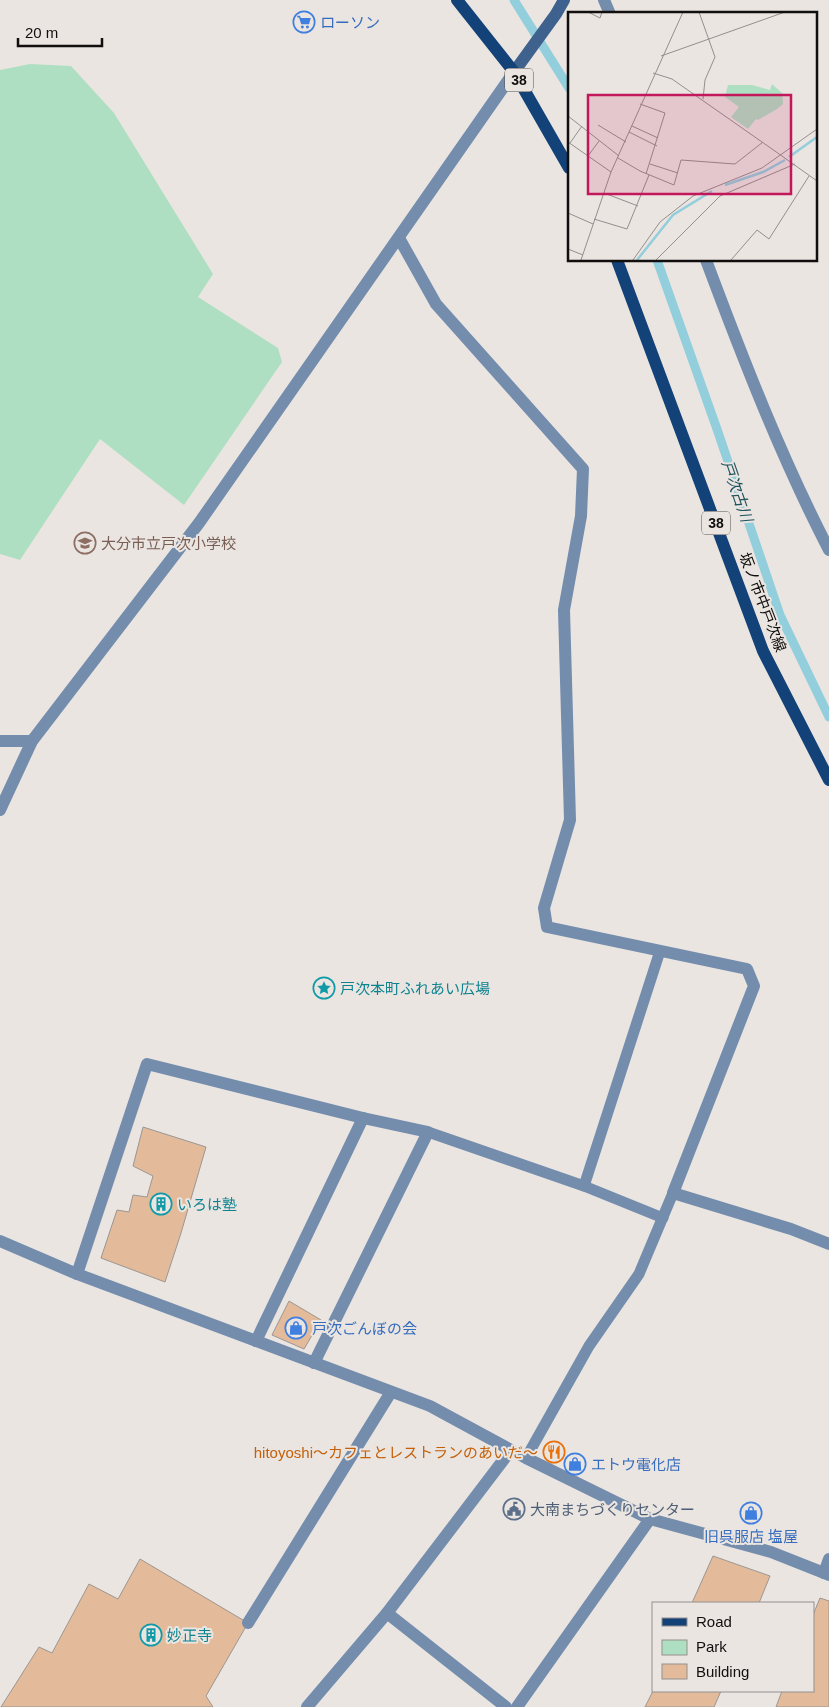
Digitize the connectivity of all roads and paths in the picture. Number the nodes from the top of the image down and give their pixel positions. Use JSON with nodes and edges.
{"nodes":[{"id":1,"x":457,"y":0,"type":"edge"},
{"id":2,"x":564,"y":0,"type":"edge"},
{"id":3,"x":604,"y":0,"type":"edge"},
{"id":4,"x":609,"y":12,"type":"edge"},
{"id":5,"x":514,"y":72,"type":"junction"},
{"id":6,"x":568,"y":166,"type":"edge"},
{"id":7,"x":398,"y":238,"type":"junction"},
{"id":8,"x":618,"y":261,"type":"edge"},
{"id":9,"x":706,"y":261,"type":"edge"},
{"id":10,"x":829,"y":550,"type":"edge"},
{"id":11,"x":0,"y":741,"type":"edge"},
{"id":12,"x":32,"y":741,"type":"junction"},
{"id":13,"x":829,"y":780,"type":"edge"},
{"id":14,"x":0,"y":810,"type":"edge"},
{"id":15,"x":660,"y":951,"type":"junction"},
{"id":16,"x":363,"y":1118,"type":"junction"},
{"id":17,"x":428,"y":1132,"type":"junction"},
{"id":18,"x":584,"y":1186,"type":"junction"},
{"id":19,"x":673,"y":1194,"type":"junction"},
{"id":20,"x":663,"y":1218,"type":"junction"},
{"id":21,"x":0,"y":1241,"type":"edge"},
{"id":22,"x":829,"y":1244,"type":"edge"},
{"id":23,"x":77,"y":1274,"type":"junction"},
{"id":24,"x":256,"y":1341,"type":"junction"},
{"id":25,"x":314,"y":1363,"type":"junction"},
{"id":26,"x":391,"y":1392,"type":"junction"},
{"id":27,"x":511,"y":1450,"type":"junction"},
{"id":28,"x":526,"y":1458,"type":"junction"},
{"id":29,"x":650,"y":1519,"type":"junction"},
{"id":30,"x":829,"y":1559,"type":"edge"},
{"id":31,"x":826,"y":1574,"type":"edge"},
{"id":32,"x":387,"y":1613,"type":"junction"},
{"id":33,"x":248,"y":1623,"type":"dead end"},
{"id":34,"x":307,"y":1707,"type":"edge"},
{"id":35,"x":506,"y":1707,"type":"edge"},
{"id":36,"x":517,"y":1707,"type":"edge"}],
"edges":[{"from":1,"to":5,"type":"main road","number":"38"},
{"from":2,"to":5,"type":"main road"},
{"from":3,"to":4,"type":"street"},
{"from":5,"to":6,"type":"main road","number":"38"},
{"from":5,"to":7,"type":"street"},
{"from":7,"to":12,"type":"street"},
{"from":7,"to":15,"type":"street"},
{"from":8,"to":13,"type":"main road","name":"坂ノ市中戸次線","number":"38"},
{"from":9,"to":10,"type":"street"},
{"from":11,"to":12,"type":"street"},
{"from":12,"to":14,"type":"street"},
{"from":15,"to":18,"type":"lane"},
{"from":15,"to":19,"type":"street"},
{"from":16,"to":17,"type":"street"},
{"from":16,"to":23,"type":"street"},
{"from":16,"to":24,"type":"street"},
{"from":17,"to":18,"type":"lane"},
{"from":17,"to":25,"type":"street"},
{"from":18,"to":20,"type":"lane"},
{"from":19,"to":20,"type":"lane"},
{"from":19,"to":22,"type":"street"},
{"from":20,"to":28,"type":"lane"},
{"from":21,"to":23,"type":"street"},
{"from":23,"to":24,"type":"street"},
{"from":24,"to":25,"type":"street"},
{"from":25,"to":26,"type":"street"},
{"from":26,"to":27,"type":"street"},
{"from":26,"to":33,"type":"street"},
{"from":27,"to":28,"type":"street"},
{"from":27,"to":32,"type":"street"},
{"from":28,"to":29,"type":"street"},
{"from":29,"to":31,"type":"street"},
{"from":29,"to":36,"type":"street"},
{"from":30,"to":31,"type":"street"},
{"from":32,"to":34,"type":"street"},
{"from":32,"to":35,"type":"street"}]}
